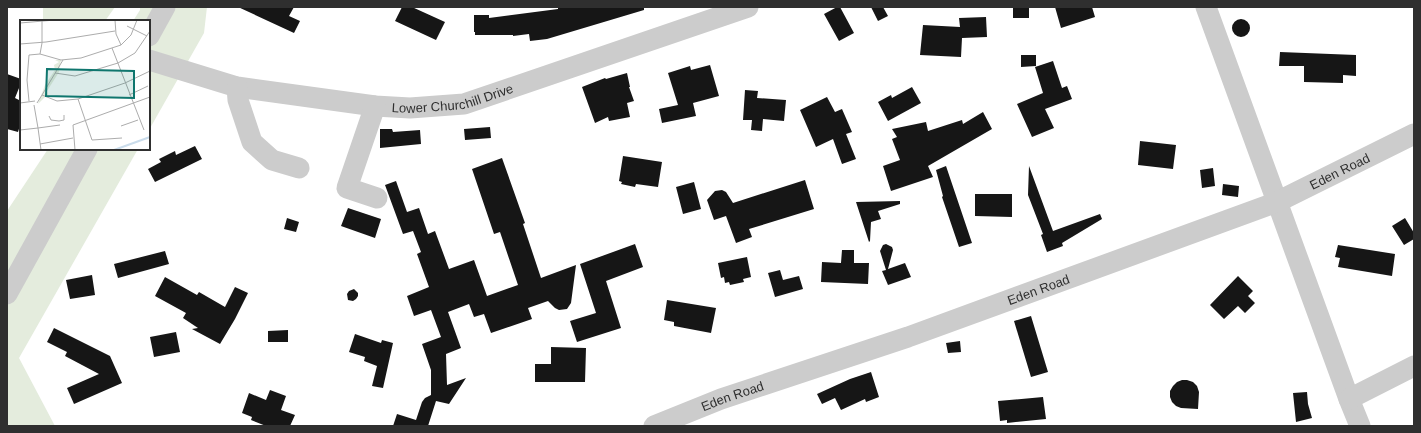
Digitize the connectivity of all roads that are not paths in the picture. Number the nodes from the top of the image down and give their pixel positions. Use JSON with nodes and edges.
{"nodes":[{"id":1,"x":165,"y":7,"type":"edge"},
{"id":2,"x":748,"y":7,"type":"edge"},
{"id":3,"x":1206,"y":7,"type":"edge"},
{"id":4,"x":150,"y":34,"type":"edge"},
{"id":5,"x":150,"y":60,"type":"edge"},
{"id":6,"x":236,"y":87,"type":"junction"},
{"id":7,"x":375,"y":106,"type":"junction"},
{"id":8,"x":1414,"y":134,"type":"edge"},
{"id":9,"x":86,"y":150,"type":"edge"},
{"id":10,"x":299,"y":168,"type":"dead end"},
{"id":11,"x":377,"y":198,"type":"dead end"},
{"id":12,"x":1277,"y":202,"type":"junction"},
{"id":13,"x":7,"y":294,"type":"edge"},
{"id":14,"x":1414,"y":366,"type":"edge"},
{"id":15,"x":1349,"y":399,"type":"junction"},
{"id":16,"x":654,"y":426,"type":"edge"},
{"id":17,"x":1360,"y":426,"type":"edge"}],
"edges":[{"from":1,"to":4,"type":"street"},
{"from":2,"to":7,"type":"street","name":"Lower Churchill Drive"},
{"from":3,"to":12,"type":"street"},
{"from":5,"to":6,"type":"street","name":"Lower Churchill Drive"},
{"from":6,"to":7,"type":"street","name":"Lower Churchill Drive"},
{"from":6,"to":10,"type":"street"},
{"from":7,"to":11,"type":"street"},
{"from":8,"to":12,"type":"street","name":"Eden Road"},
{"from":9,"to":13,"type":"street"},
{"from":12,"to":15,"type":"street"},
{"from":12,"to":16,"type":"street","name":"Eden Road"},
{"from":14,"to":15,"type":"street"},
{"from":15,"to":17,"type":"street"}]}
